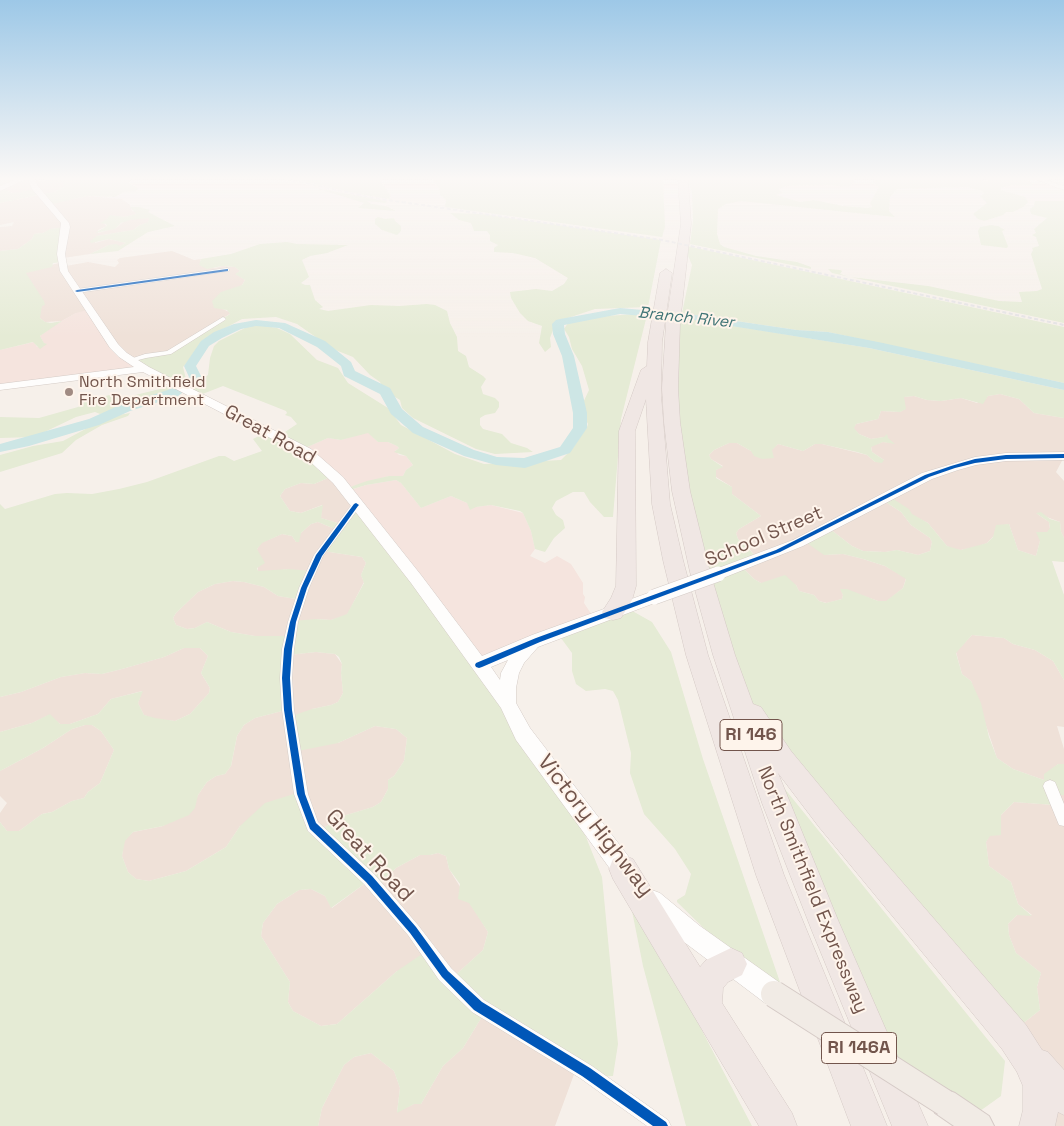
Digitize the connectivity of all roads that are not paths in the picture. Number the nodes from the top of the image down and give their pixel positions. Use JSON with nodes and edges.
{"nodes":[{"id":1,"x":65,"y":232,"type":"edge"},
{"id":2,"x":684,"y":232,"type":"edge"},
{"id":3,"x":667,"y":262,"type":"dead end"},
{"id":4,"x":227,"y":270,"type":"dead end"},
{"id":5,"x":77,"y":291,"type":"junction"},
{"id":6,"x":666,"y":314,"type":"junction"},
{"id":7,"x":223,"y":319,"type":"dead end"},
{"id":8,"x":131,"y":360,"type":"junction"},
{"id":9,"x":654,"y":360,"type":"junction"},
{"id":10,"x":145,"y":369,"type":"junction"},
{"id":11,"x":0,"y":387,"type":"edge"},
{"id":12,"x":1064,"y":456,"type":"edge"},
{"id":13,"x":356,"y":505,"type":"junction"},
{"id":14,"x":612,"y":612,"type":"junction"},
{"id":15,"x":538,"y":640,"type":"junction"},
{"id":16,"x":724,"y":655,"type":"junction"},
{"id":17,"x":478,"y":665,"type":"junction"},
{"id":18,"x":507,"y":702,"type":"junction"},
{"id":19,"x":1050,"y":786,"type":"dead end"},
{"id":20,"x":1064,"y":820,"type":"edge"},
{"id":21,"x":623,"y":869,"type":"junction"},
{"id":22,"x":731,"y":964,"type":"junction"},
{"id":23,"x":774,"y":994,"type":"joint"},
{"id":24,"x":706,"y":1004,"type":"junction"},
{"id":25,"x":1014,"y":1037,"type":"junction"},
{"id":26,"x":1064,"y":1097,"type":"edge"},
{"id":27,"x":662,"y":1126,"type":"edge"},
{"id":28,"x":779,"y":1126,"type":"edge"},
{"id":29,"x":869,"y":1126,"type":"edge"},
{"id":30,"x":910,"y":1126,"type":"edge"},
{"id":31,"x":979,"y":1126,"type":"edge"},
{"id":32,"x":1036,"y":1126,"type":"edge"}],
"edges":[{"from":1,"to":5,"type":"main road","name":"Great Road","number":"RI 146A"},
{"from":2,"to":6,"type":"highway","name":"North Smithfield Expressway","number":"RI 146"},
{"from":3,"to":6,"type":"highway","name":"North Smithfield Expressway","number":"RI 146"},
{"from":4,"to":5,"type":"street"},
{"from":5,"to":8,"type":"main road","name":"Great Road","number":"RI 146A"},
{"from":6,"to":9,"type":"highway","name":"North Smithfield Expressway","number":"RI 146"},
{"from":6,"to":16,"type":"highway","name":"North Smithfield Expressway","number":"RI 146"},
{"from":7,"to":8,"type":"street"},
{"from":8,"to":10,"type":"main road","name":"Great Road","number":"RI 146A"},
{"from":9,"to":14,"type":"highway"},
{"from":9,"to":29,"type":"highway","name":"North Smithfield Expressway","number":"RI 146"},
{"from":10,"to":11,"type":"main road"},
{"from":10,"to":13,"type":"main road","name":"Great Road","number":"RI 146A"},
{"from":12,"to":14,"type":"main road","name":"School Street","bridge":true},
{"from":13,"to":17,"type":"main road","name":"Victory Highway","number":"RI 146A"},
{"from":13,"to":27,"type":"street","name":"Great Road"},
{"from":14,"to":15,"type":"main road","name":"School Street"},
{"from":15,"to":17,"type":"main road","name":"School Street"},
{"from":15,"to":18,"type":"main road"},
{"from":16,"to":25,"type":"highway"},
{"from":16,"to":30,"type":"highway","name":"North Smithfield Expressway","number":"RI 146"},
{"from":17,"to":18,"type":"main road","name":"Victory Highway","number":"RI 146A"},
{"from":18,"to":21,"type":"main road","name":"Victory Highway","number":"RI 146A"},
{"from":19,"to":20,"type":"street"},
{"from":21,"to":22,"type":"main road","name":"Victory Highway","number":"RI 146A"},
{"from":21,"to":24,"type":"highway"},
{"from":22,"to":23,"type":"main road","name":"Victory Highway","number":"RI 146A"},
{"from":22,"to":24,"type":"highway"},
{"from":23,"to":31,"type":"main road","name":"Victory Highway","number":"RI 146A","bridge":true},
{"from":24,"to":28,"type":"highway"},
{"from":25,"to":26,"type":"highway"},
{"from":25,"to":32,"type":"highway"}]}
